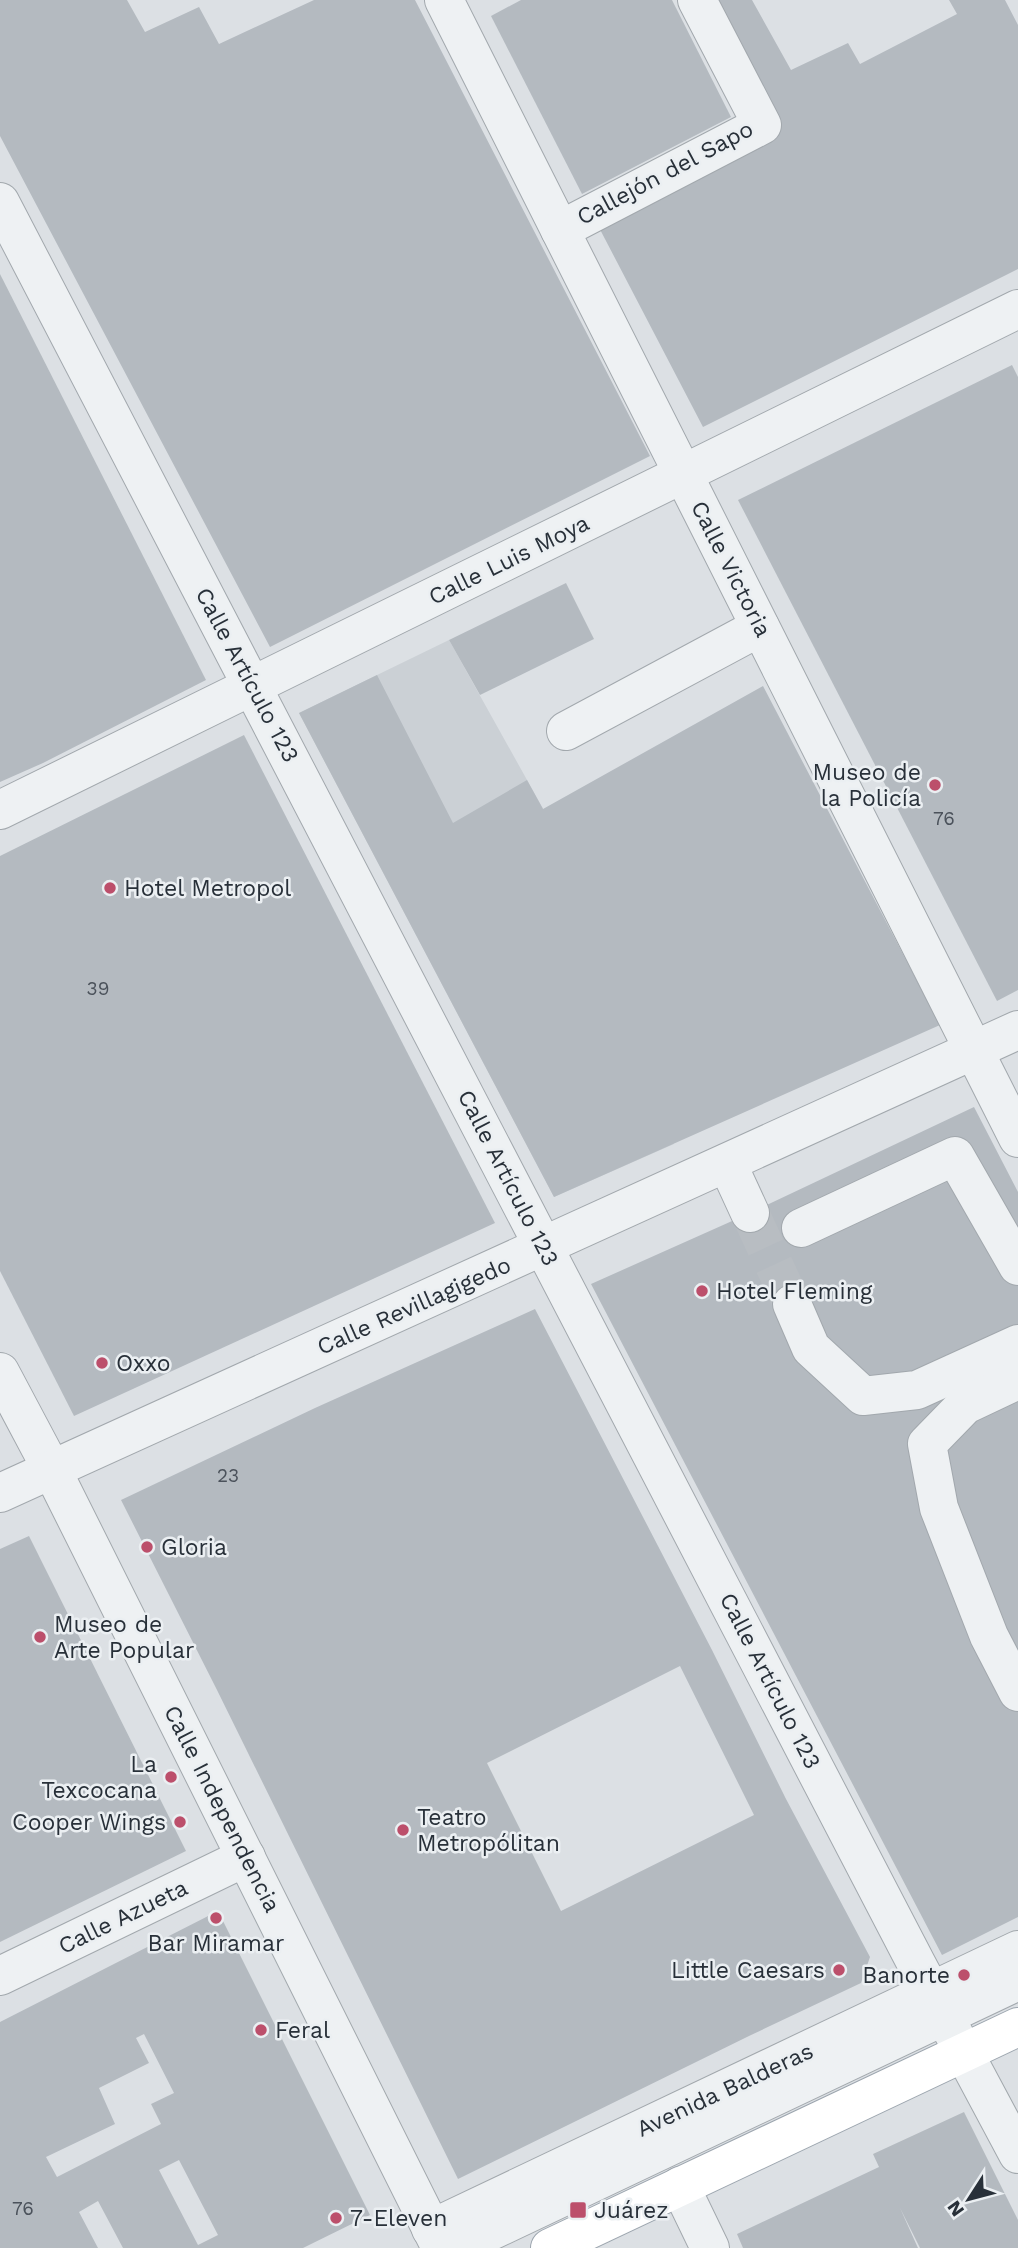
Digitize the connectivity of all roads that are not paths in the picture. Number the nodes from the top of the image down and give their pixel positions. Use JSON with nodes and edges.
{"nodes":[{"id":1,"x":697,"y":0,"type":"edge"},
{"id":2,"x":454,"y":3,"type":"edge"},
{"id":3,"x":0,"y":202,"type":"edge"},
{"id":4,"x":560,"y":230,"type":"junction"},
{"id":5,"x":1017,"y":313,"type":"edge"},
{"id":6,"x":683,"y":474,"type":"junction"},
{"id":7,"x":760,"y":626,"type":"junction"},
{"id":8,"x":253,"y":686,"type":"junction"},
{"id":9,"x":566,"y":731,"type":"dead end"},
{"id":10,"x":0,"y":810,"type":"edge"},
{"id":11,"x":1018,"y":1030,"type":"edge"},
{"id":12,"x":974,"y":1050,"type":"junction"},
{"id":13,"x":1018,"y":1138,"type":"edge"},
{"id":14,"x":727,"y":1163,"type":"junction"},
{"id":15,"x":750,"y":1213,"type":"tunnel mouth"},
{"id":16,"x":801,"y":1228,"type":"dead end"},
{"id":17,"x":544,"y":1247,"type":"junction"},
{"id":18,"x":1018,"y":1266,"type":"edge"},
{"id":19,"x":792,"y":1304,"type":"tunnel mouth"},
{"id":20,"x":1018,"y":1344,"type":"edge"},
{"id":21,"x":0,"y":1372,"type":"edge"},
{"id":22,"x":1018,"y":1380,"type":"edge"},
{"id":23,"x":52,"y":1469,"type":"junction"},
{"id":24,"x":0,"y":1493,"type":"edge"},
{"id":25,"x":1018,"y":1692,"type":"edge"},
{"id":26,"x":246,"y":1857,"type":"junction"},
{"id":27,"x":1018,"y":1950,"type":"edge"},
{"id":28,"x":0,"y":1976,"type":"edge"},
{"id":29,"x":1018,"y":1981,"type":"edge"},
{"id":30,"x":938,"y":2003,"type":"junction"},
{"id":31,"x":1018,"y":2027,"type":"edge"},
{"id":32,"x":964,"y":2052,"type":"junction"},
{"id":33,"x":1018,"y":2154,"type":"edge"},
{"id":34,"x":680,"y":2186,"type":"junction"},
{"id":35,"x":442,"y":2242,"type":"edge"},
{"id":36,"x":550,"y":2248,"type":"edge"},
{"id":37,"x":710,"y":2248,"type":"edge"}],
"edges":[{"from":1,"to":4,"type":"street","name":"Callejón del Sapo"},
{"from":2,"to":4,"type":"street","name":"Calle Victoria"},
{"from":3,"to":8,"type":"street","name":"Calle Artículo 123"},
{"from":4,"to":6,"type":"street","name":"Calle Victoria"},
{"from":5,"to":6,"type":"street","name":"Calle Luis Moya"},
{"from":6,"to":7,"type":"street","name":"Calle Victoria"},
{"from":6,"to":8,"type":"street","name":"Calle Luis Moya"},
{"from":7,"to":9,"type":"street"},
{"from":7,"to":12,"type":"street","name":"Calle Victoria"},
{"from":8,"to":10,"type":"street","name":"Calle Luis Moya"},
{"from":8,"to":17,"type":"street","name":"Calle Artículo 123"},
{"from":11,"to":12,"type":"street","name":"Calle Revillagigedo"},
{"from":12,"to":13,"type":"street","name":"Calle Victoria"},
{"from":12,"to":14,"type":"street","name":"Calle Revillagigedo"},
{"from":14,"to":15,"type":"street"},
{"from":14,"to":17,"type":"street","name":"Calle Revillagigedo"},
{"from":16,"to":18,"type":"street"},
{"from":17,"to":23,"type":"street","name":"Calle Revillagigedo"},
{"from":17,"to":30,"type":"street","name":"Calle Artículo 123"},
{"from":19,"to":20,"type":"street"},
{"from":21,"to":23,"type":"street","name":"Calle Independencia"},
{"from":22,"to":25,"type":"street"},
{"from":23,"to":24,"type":"street","name":"Calle Revillagigedo"},
{"from":23,"to":26,"type":"street","name":"Calle Independencia"},
{"from":26,"to":28,"type":"street","name":"Calle Azueta"},
{"from":26,"to":35,"type":"street","name":"Calle Independencia"},
{"from":27,"to":30,"type":"street"},
{"from":29,"to":30,"type":"street"},
{"from":30,"to":32,"type":"street","name":"Calle Artículo 123"},
{"from":30,"to":35,"type":"street"},
{"from":31,"to":32,"type":"main road"},
{"from":32,"to":33,"type":"street","name":"Calle Artículo 123"},
{"from":32,"to":34,"type":"main road"},
{"from":34,"to":36,"type":"main road"},
{"from":34,"to":37,"type":"street"}]}
